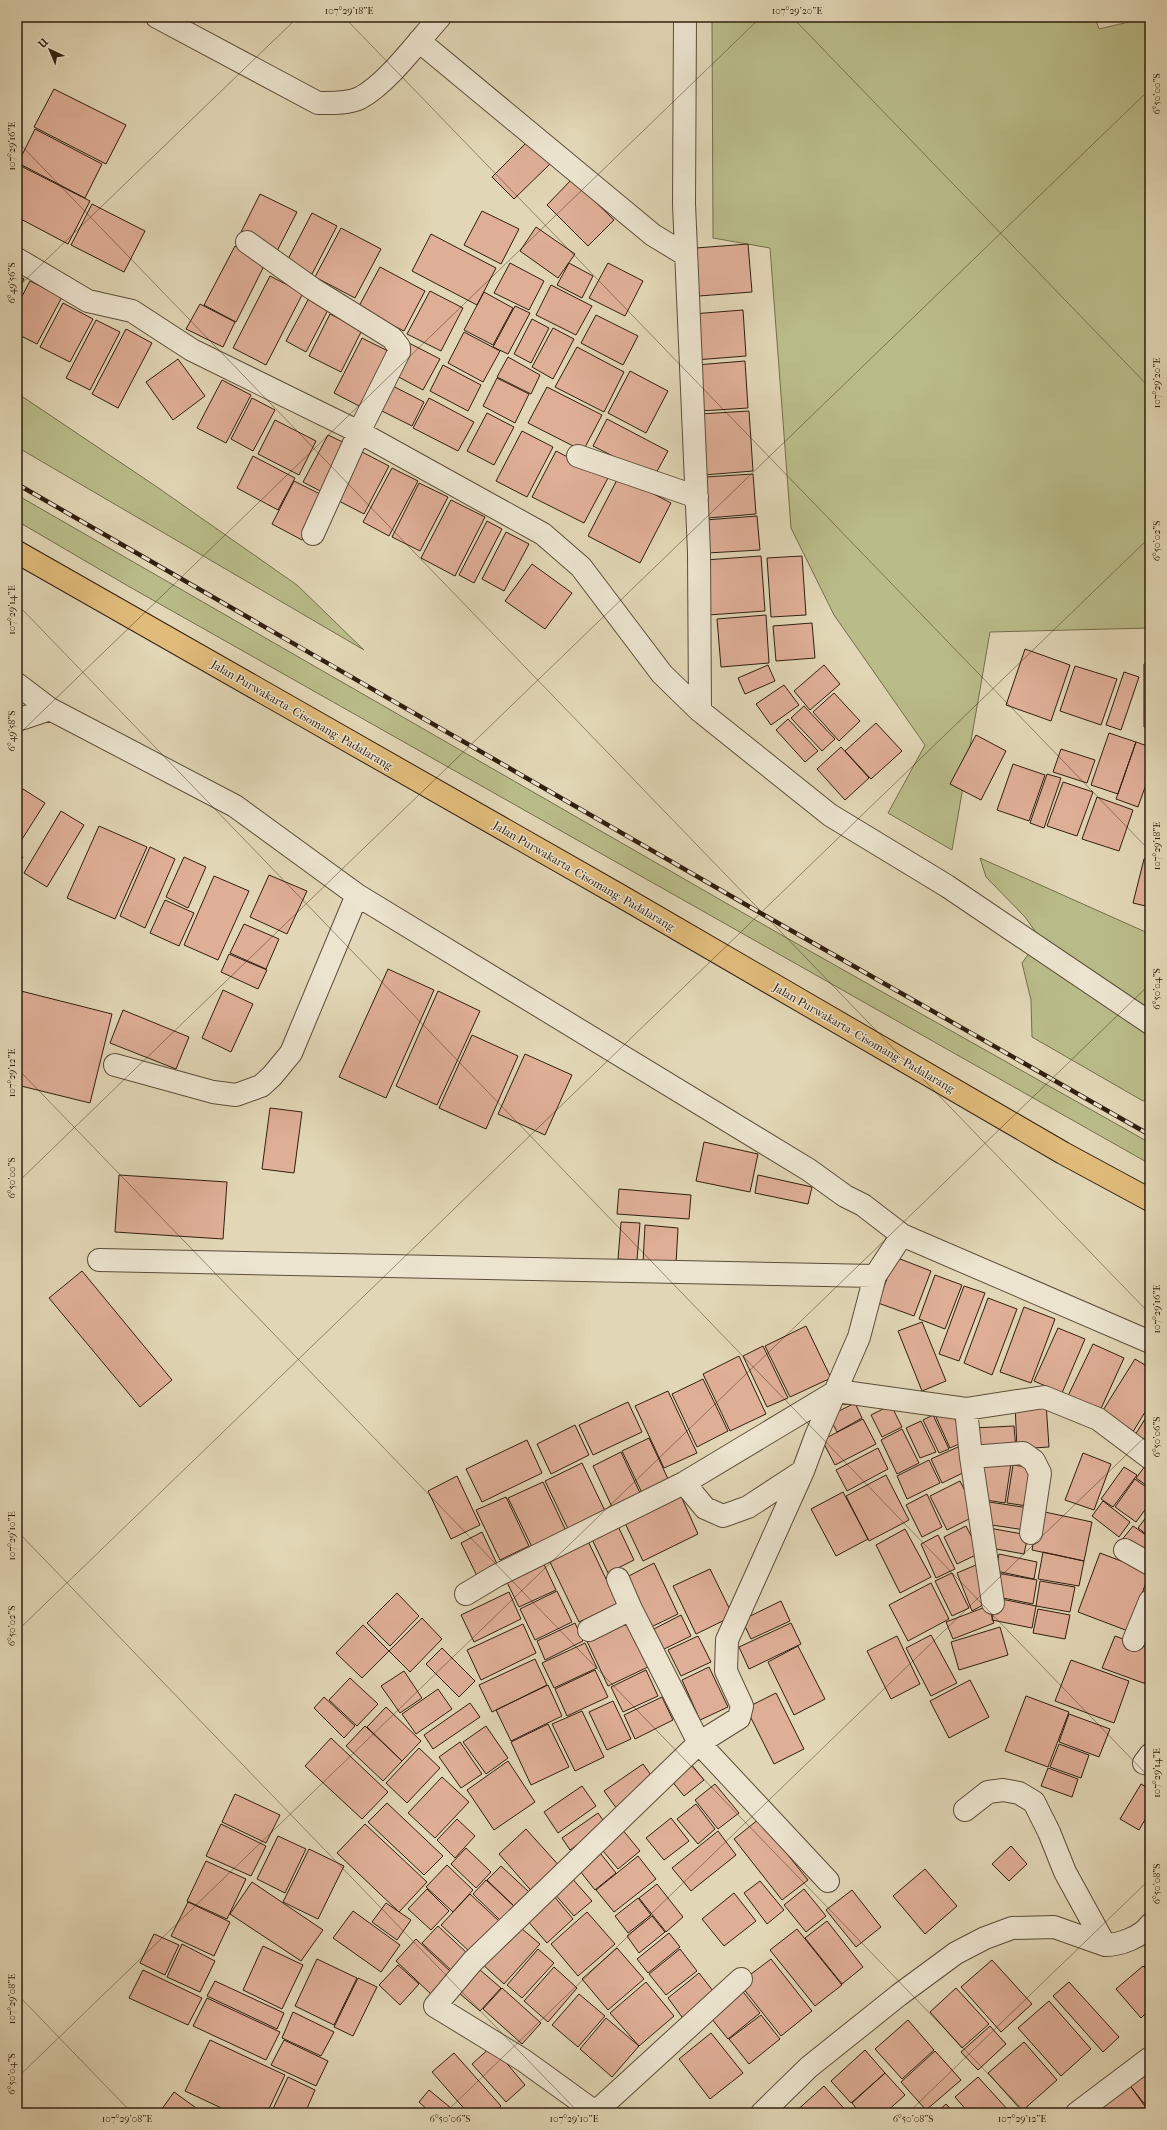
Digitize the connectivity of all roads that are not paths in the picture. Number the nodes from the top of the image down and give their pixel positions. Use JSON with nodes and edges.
{"nodes":[{"id":1,"x":157,"y":17,"type":"edge"},
{"id":2,"x":440,"y":17,"type":"edge"},
{"id":3,"x":685,"y":17,"type":"edge"},
{"id":4,"x":419,"y":41,"type":"junction"},
{"id":5,"x":247,"y":242,"type":"dead end"},
{"id":6,"x":686,"y":255,"type":"junction"},
{"id":7,"x":17,"y":259,"type":"edge"},
{"id":8,"x":359,"y":432,"type":"junction"},
{"id":9,"x":578,"y":456,"type":"dead end"},
{"id":10,"x":697,"y":496,"type":"junction"},
{"id":11,"x":313,"y":534,"type":"dead end"},
{"id":12,"x":17,"y":552,"type":"edge"},
{"id":13,"x":17,"y":684,"type":"edge"},
{"id":14,"x":50,"y":709,"type":"junction"},
{"id":15,"x":700,"y":711,"type":"junction"},
{"id":16,"x":17,"y":720,"type":"edge"},
{"id":17,"x":357,"y":894,"type":"junction"},
{"id":18,"x":1150,"y":1023,"type":"edge"},
{"id":19,"x":115,"y":1065,"type":"dead end"},
{"id":20,"x":1150,"y":1200,"type":"edge"},
{"id":21,"x":902,"y":1235,"type":"junction"},
{"id":22,"x":100,"y":1260,"type":"dead end"},
{"id":23,"x":875,"y":1276,"type":"junction"},
{"id":24,"x":1150,"y":1342,"type":"edge"},
{"id":25,"x":837,"y":1391,"type":"junction"},
{"id":26,"x":966,"y":1409,"type":"junction"},
{"id":27,"x":971,"y":1456,"type":"junction"},
{"id":28,"x":1150,"y":1458,"type":"edge"},
{"id":29,"x":803,"y":1471,"type":"junction"},
{"id":30,"x":684,"y":1483,"type":"junction"},
{"id":31,"x":1031,"y":1533,"type":"dead end"},
{"id":32,"x":1125,"y":1550,"type":"dead end"},
{"id":33,"x":1150,"y":1564,"type":"edge"},
{"id":34,"x":618,"y":1578,"type":"dead end"},
{"id":35,"x":466,"y":1594,"type":"dead end"},
{"id":36,"x":1150,"y":1601,"type":"edge"},
{"id":37,"x":993,"y":1603,"type":"dead end"},
{"id":38,"x":631,"y":1610,"type":"junction"},
{"id":39,"x":589,"y":1630,"type":"dead end"},
{"id":40,"x":1134,"y":1640,"type":"dead end"},
{"id":41,"x":699,"y":1743,"type":"junction"},
{"id":42,"x":965,"y":1810,"type":"dead end"},
{"id":43,"x":828,"y":1881,"type":"dead end"},
{"id":44,"x":1150,"y":1925,"type":"edge"},
{"id":45,"x":1105,"y":1945,"type":"junction"},
{"id":46,"x":742,"y":1979,"type":"dead end"},
{"id":47,"x":1150,"y":2058,"type":"edge"},
{"id":48,"x":600,"y":2111,"type":"edge"},
{"id":49,"x":762,"y":2113,"type":"edge"},
{"id":50,"x":1077,"y":2113,"type":"edge"}],
"edges":[{"from":1,"to":4,"type":"street"},
{"from":2,"to":4,"type":"street"},
{"from":3,"to":6,"type":"street"},
{"from":4,"to":6,"type":"street"},
{"from":5,"to":8,"type":"street"},
{"from":6,"to":10,"type":"street"},
{"from":7,"to":8,"type":"street"},
{"from":8,"to":11,"type":"street"},
{"from":8,"to":15,"type":"street"},
{"from":9,"to":10,"type":"street"},
{"from":10,"to":15,"type":"street"},
{"from":12,"to":20,"type":"highway","name":"Jalan Purwakarta–Cisomang–Padalarang"},
{"from":13,"to":14,"type":"street"},
{"from":14,"to":16,"type":"street"},
{"from":14,"to":17,"type":"street"},
{"from":15,"to":18,"type":"street"},
{"from":17,"to":19,"type":"street"},
{"from":17,"to":21,"type":"street"},
{"from":21,"to":23,"type":"street"},
{"from":21,"to":24,"type":"street"},
{"from":22,"to":23,"type":"street"},
{"from":23,"to":25,"type":"street"},
{"from":25,"to":26,"type":"street"},
{"from":25,"to":29,"type":"street"},
{"from":25,"to":30,"type":"street"},
{"from":26,"to":27,"type":"street"},
{"from":26,"to":28,"type":"street"},
{"from":27,"to":31,"type":"street"},
{"from":27,"to":37,"type":"street"},
{"from":29,"to":30,"type":"street"},
{"from":29,"to":41,"type":"street"},
{"from":30,"to":35,"type":"street"},
{"from":32,"to":33,"type":"street"},
{"from":34,"to":38,"type":"street"},
{"from":36,"to":40,"type":"street"},
{"from":38,"to":39,"type":"street"},
{"from":38,"to":41,"type":"street"},
{"from":41,"to":43,"type":"street"},
{"from":41,"to":48,"type":"street"},
{"from":42,"to":45,"type":"street"},
{"from":44,"to":45,"type":"street"},
{"from":45,"to":49,"type":"street"},
{"from":46,"to":48,"type":"street"},
{"from":47,"to":50,"type":"street"}]}
